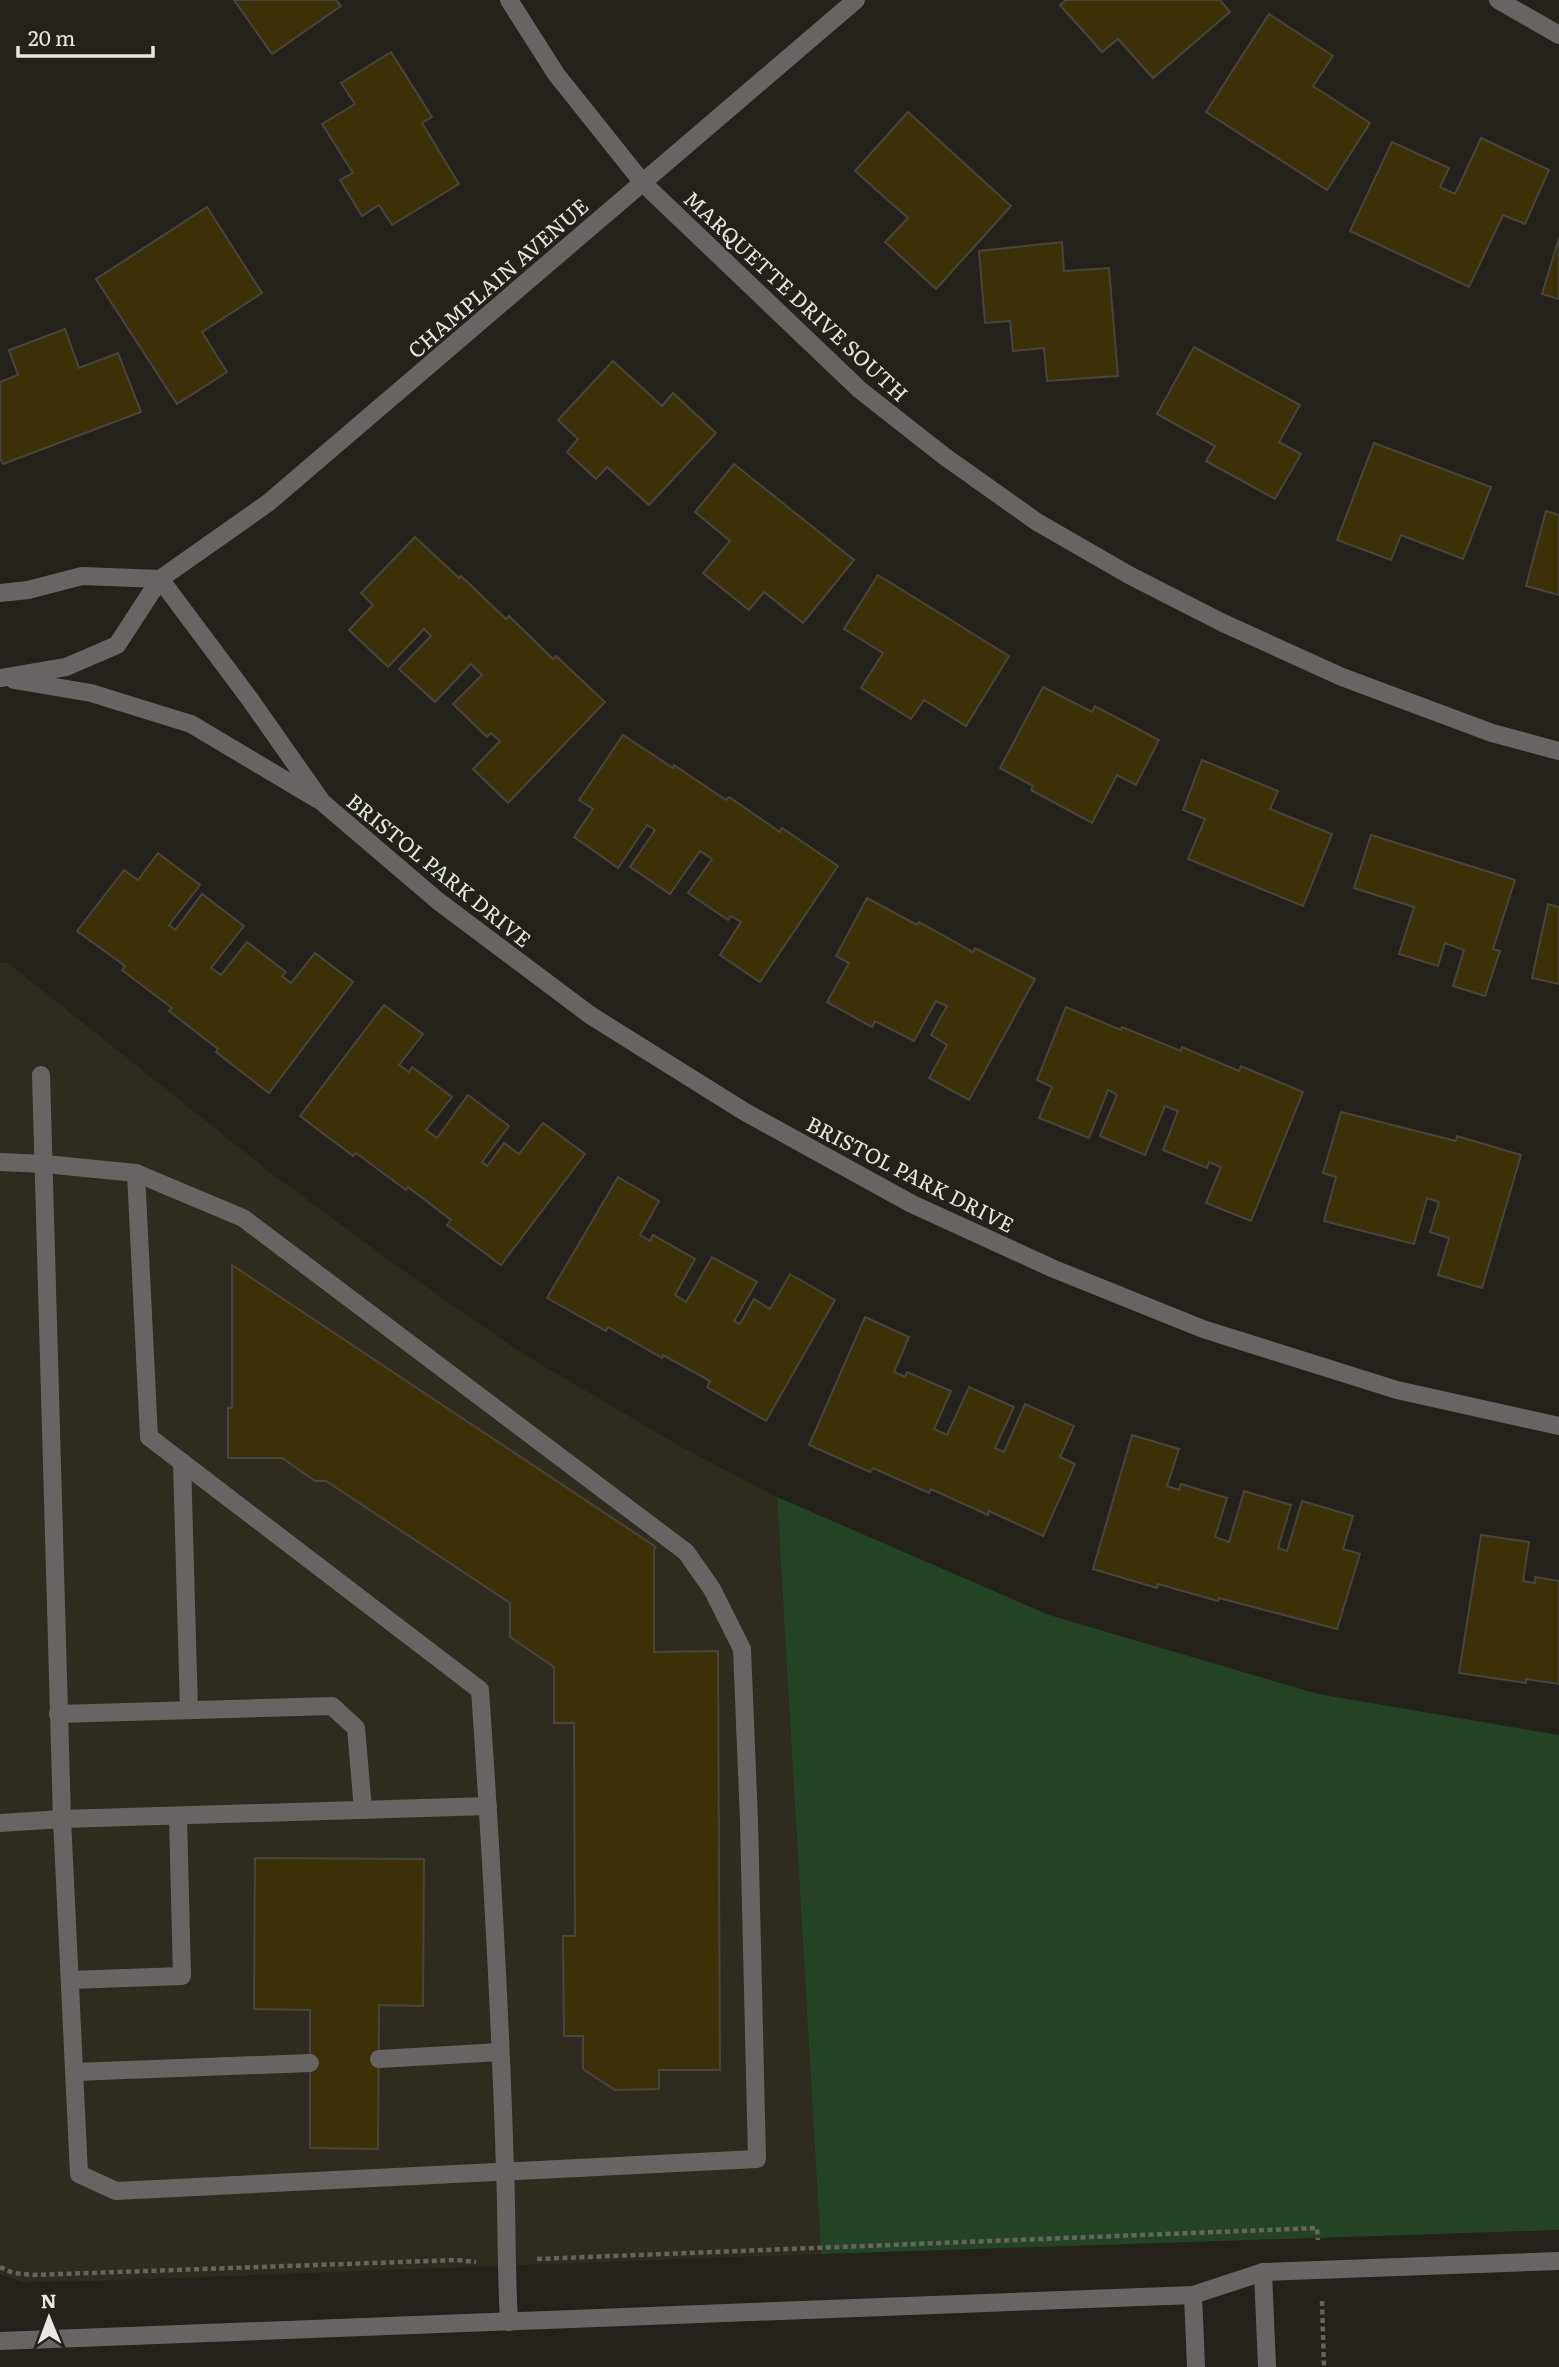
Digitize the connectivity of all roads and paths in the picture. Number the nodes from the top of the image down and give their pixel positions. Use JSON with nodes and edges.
{"nodes":[{"id":1,"x":509,"y":0,"type":"edge"},
{"id":2,"x":856,"y":0,"type":"edge"},
{"id":3,"x":1498,"y":0,"type":"edge"},
{"id":4,"x":1559,"y":35,"type":"edge"},
{"id":5,"x":643,"y":183,"type":"junction"},
{"id":6,"x":160,"y":579,"type":"junction"},
{"id":7,"x":0,"y":593,"type":"edge"},
{"id":8,"x":0,"y":678,"type":"edge"},
{"id":9,"x":1559,"y":751,"type":"edge"},
{"id":10,"x":322,"y":802,"type":"junction"},
{"id":11,"x":41,"y":1075,"type":"dead end"},
{"id":12,"x":0,"y":1162,"type":"edge"},
{"id":13,"x":45,"y":1164,"type":"junction"},
{"id":14,"x":136,"y":1173,"type":"junction"},
{"id":15,"x":1559,"y":1426,"type":"edge"},
{"id":16,"x":182,"y":1462,"type":"junction"},
{"id":17,"x":190,"y":1710,"type":"junction"},
{"id":18,"x":58,"y":1714,"type":"junction"},
{"id":19,"x":488,"y":1806,"type":"junction"},
{"id":20,"x":363,"y":1810,"type":"junction"},
{"id":21,"x":178,"y":1816,"type":"junction"},
{"id":22,"x":62,"y":1819,"type":"junction"},
{"id":23,"x":0,"y":1823,"type":"edge"},
{"id":24,"x":70,"y":1980,"type":"junction"},
{"id":25,"x":500,"y":2052,"type":"junction"},
{"id":26,"x":379,"y":2059,"type":"dead end"},
{"id":27,"x":310,"y":2063,"type":"dead end"},
{"id":28,"x":75,"y":2072,"type":"junction"},
{"id":29,"x":506,"y":2171,"type":"junction"},
{"id":30,"x":1318,"y":2240,"type":"dead end"},
{"id":31,"x":505,"y":2260,"type":"junction"},
{"id":32,"x":1559,"y":2261,"type":"edge"},
{"id":33,"x":0,"y":2267,"type":"edge"},
{"id":34,"x":1264,"y":2272,"type":"junction"},
{"id":35,"x":1322,"y":2293,"type":"dead end"},
{"id":36,"x":1193,"y":2295,"type":"junction"},
{"id":37,"x":509,"y":2322,"type":"junction"},
{"id":38,"x":0,"y":2341,"type":"edge"},
{"id":39,"x":1195,"y":2367,"type":"edge"},
{"id":40,"x":1268,"y":2367,"type":"edge"},
{"id":41,"x":1324,"y":2367,"type":"edge"}],
"edges":[{"from":1,"to":5,"type":"street","name":"MARQUETTE DRIVE SOUTH"},
{"from":2,"to":5,"type":"street","name":"CHAMPLAIN AVENUE"},
{"from":3,"to":4,"type":"street"},
{"from":5,"to":6,"type":"street","name":"CHAMPLAIN AVENUE"},
{"from":5,"to":9,"type":"street","name":"MARQUETTE DRIVE SOUTH"},
{"from":6,"to":7,"type":"street"},
{"from":6,"to":8,"type":"street","name":"CHAMPLAIN AVENUE"},
{"from":6,"to":10,"type":"street","name":"BRISTOL PARK DRIVE"},
{"from":8,"to":10,"type":"street","name":"BRISTOL PARK DRIVE"},
{"from":10,"to":15,"type":"street","name":"BRISTOL PARK DRIVE"},
{"from":11,"to":13,"type":"street"},
{"from":12,"to":13,"type":"street"},
{"from":13,"to":14,"type":"street"},
{"from":13,"to":18,"type":"street"},
{"from":14,"to":16,"type":"street"},
{"from":14,"to":29,"type":"street"},
{"from":16,"to":17,"type":"street"},
{"from":16,"to":19,"type":"street"},
{"from":17,"to":18,"type":"street"},
{"from":17,"to":20,"type":"street"},
{"from":18,"to":22,"type":"street"},
{"from":19,"to":20,"type":"street"},
{"from":19,"to":25,"type":"street"},
{"from":20,"to":21,"type":"street"},
{"from":21,"to":22,"type":"street"},
{"from":21,"to":24,"type":"street"},
{"from":22,"to":23,"type":"street"},
{"from":22,"to":24,"type":"street"},
{"from":24,"to":28,"type":"street"},
{"from":25,"to":26,"type":"street"},
{"from":25,"to":29,"type":"street"},
{"from":27,"to":28,"type":"street"},
{"from":28,"to":29,"type":"street"},
{"from":29,"to":31,"type":"street"},
{"from":30,"to":31,"type":"path"},
{"from":31,"to":33,"type":"path"},
{"from":31,"to":37,"type":"street"},
{"from":32,"to":34,"type":"street"},
{"from":34,"to":36,"type":"street"},
{"from":34,"to":40,"type":"street"},
{"from":35,"to":41,"type":"path"},
{"from":36,"to":37,"type":"street"},
{"from":36,"to":39,"type":"street"},
{"from":37,"to":38,"type":"street"}]}
